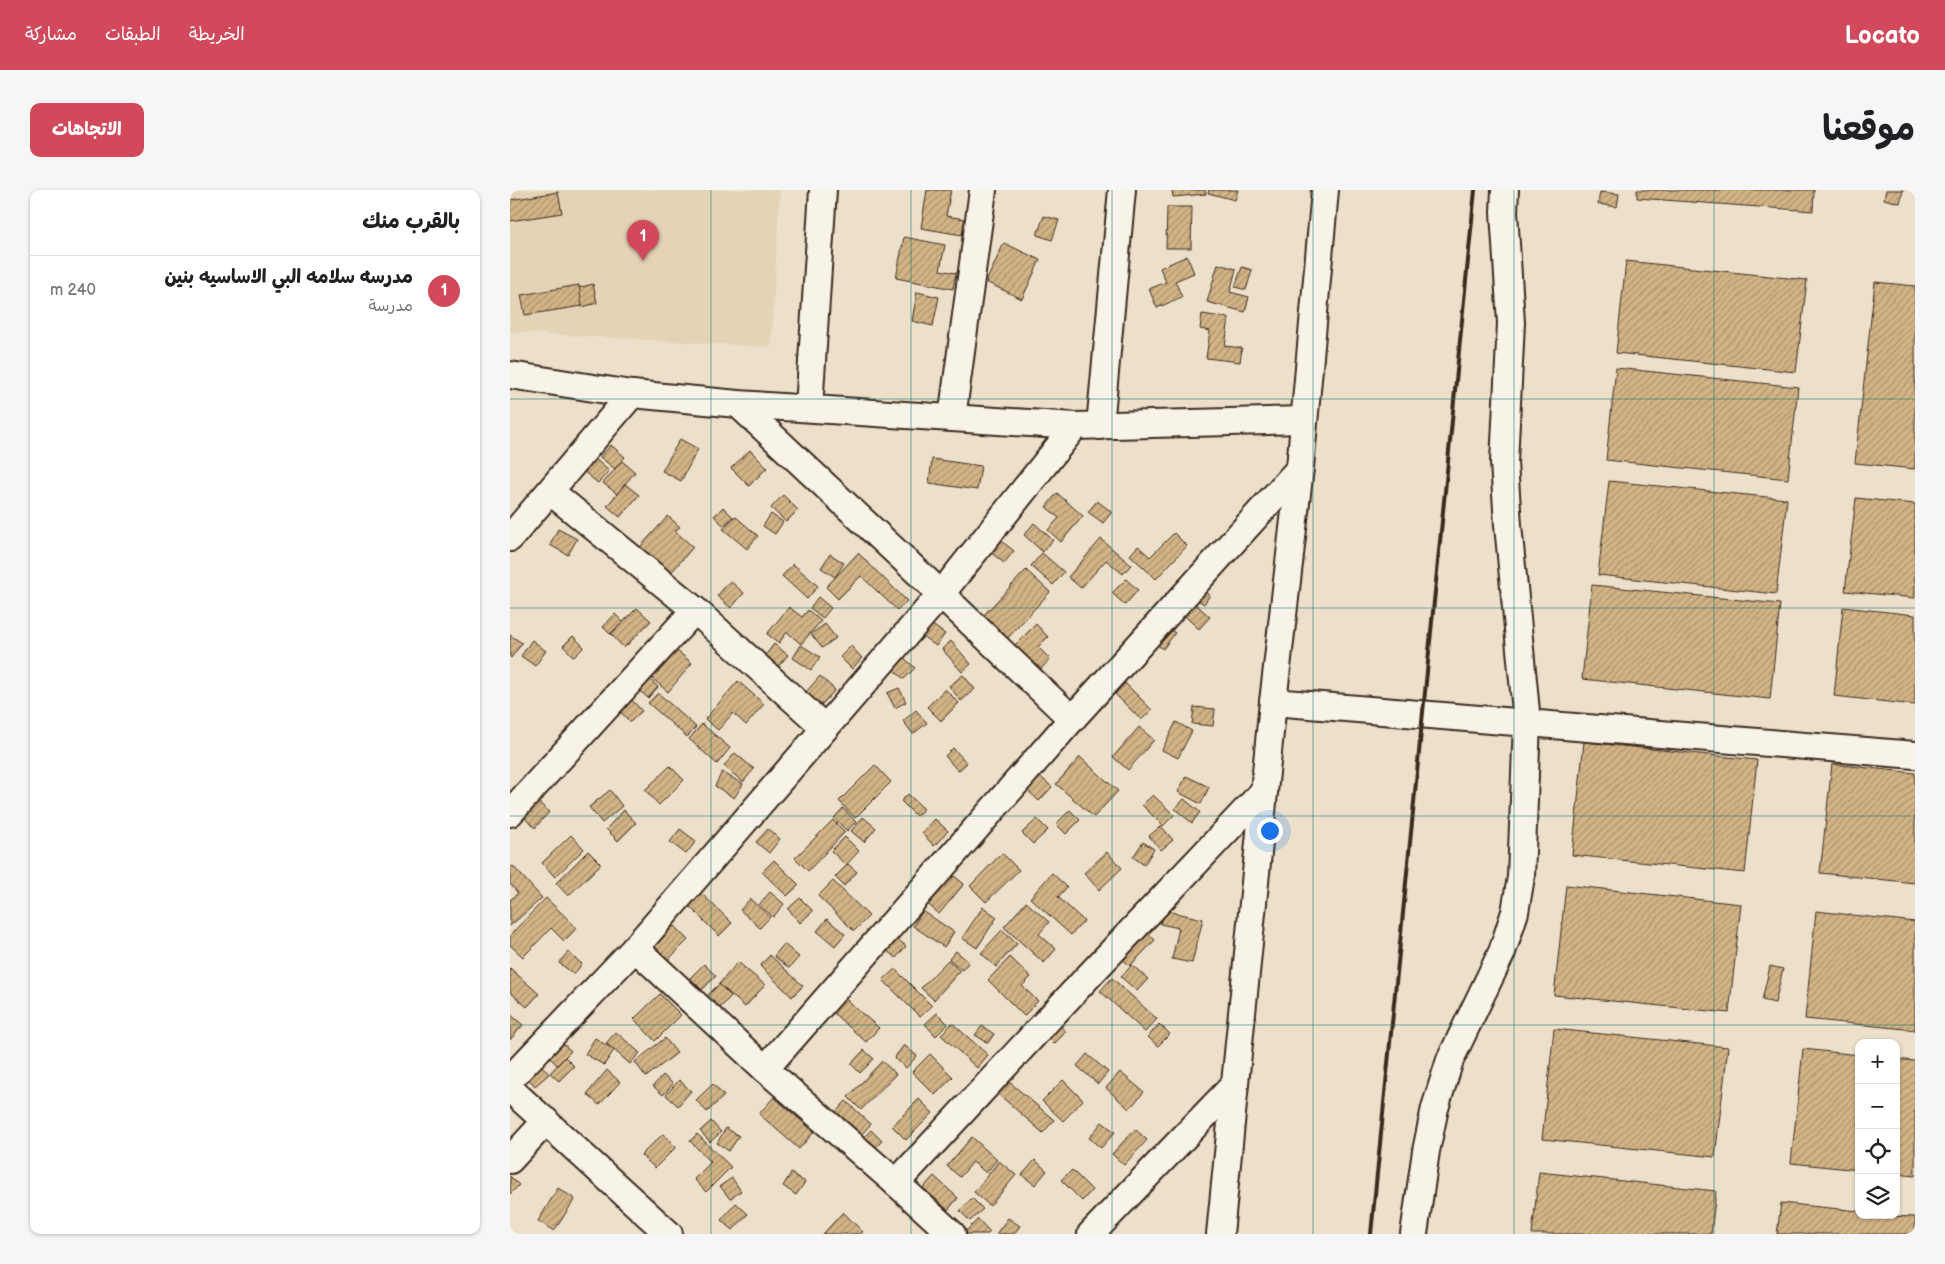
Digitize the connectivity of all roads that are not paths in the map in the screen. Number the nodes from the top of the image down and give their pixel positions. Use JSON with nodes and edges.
{"nodes":[{"id":1,"x":823,"y":190,"type":"edge"},
{"id":2,"x":983,"y":190,"type":"edge"},
{"id":3,"x":1122,"y":190,"type":"edge"},
{"id":4,"x":1325,"y":190,"type":"edge"},
{"id":5,"x":1505,"y":190,"type":"edge"},
{"id":6,"x":510,"y":375,"type":"edge"},
{"id":7,"x":632,"y":394,"type":"junction"},
{"id":8,"x":738,"y":404,"type":"junction"},
{"id":9,"x":809,"y":408,"type":"junction"},
{"id":10,"x":952,"y":418,"type":"junction"},
{"id":11,"x":1304,"y":420,"type":"junction"},
{"id":12,"x":1088,"y":426,"type":"junction"},
{"id":13,"x":1300,"y":468,"type":"junction"},
{"id":14,"x":551,"y":492,"type":"junction"},
{"id":15,"x":510,"y":538,"type":"edge"},
{"id":16,"x":941,"y":594,"type":"junction"},
{"id":17,"x":695,"y":610,"type":"junction"},
{"id":18,"x":1272,"y":702,"type":"junction"},
{"id":19,"x":1072,"y":719,"type":"junction"},
{"id":20,"x":1527,"y":722,"type":"junction"},
{"id":21,"x":825,"y":728,"type":"junction"},
{"id":22,"x":1915,"y":755,"type":"edge"},
{"id":23,"x":1264,"y":791,"type":"junction"},
{"id":24,"x":510,"y":813,"type":"edge"},
{"id":25,"x":634,"y":948,"type":"junction"},
{"id":26,"x":765,"y":1069,"type":"junction"},
{"id":27,"x":510,"y":1079,"type":"edge"},
{"id":28,"x":1236,"y":1084,"type":"junction"},
{"id":29,"x":510,"y":1089,"type":"edge"},
{"id":30,"x":546,"y":1121,"type":"junction"},
{"id":31,"x":510,"y":1160,"type":"edge"},
{"id":32,"x":896,"y":1183,"type":"junction"},
{"id":33,"x":669,"y":1234,"type":"edge"},
{"id":34,"x":952,"y":1234,"type":"edge"},
{"id":35,"x":1091,"y":1234,"type":"edge"},
{"id":36,"x":1220,"y":1234,"type":"edge"},
{"id":37,"x":1414,"y":1234,"type":"edge"}],
"edges":[{"from":1,"to":9,"type":"street"},
{"from":2,"to":10,"type":"street"},
{"from":3,"to":12,"type":"street"},
{"from":4,"to":11,"type":"street"},
{"from":5,"to":20,"type":"street"},
{"from":6,"to":7,"type":"street"},
{"from":7,"to":8,"type":"street"},
{"from":7,"to":14,"type":"street"},
{"from":8,"to":9,"type":"street"},
{"from":8,"to":16,"type":"street"},
{"from":9,"to":10,"type":"street"},
{"from":10,"to":12,"type":"street"},
{"from":11,"to":12,"type":"street"},
{"from":11,"to":13,"type":"street"},
{"from":12,"to":16,"type":"street"},
{"from":13,"to":18,"type":"street"},
{"from":13,"to":19,"type":"street"},
{"from":14,"to":15,"type":"street"},
{"from":14,"to":17,"type":"street"},
{"from":16,"to":19,"type":"street"},
{"from":16,"to":21,"type":"street"},
{"from":17,"to":21,"type":"street"},
{"from":17,"to":24,"type":"street"},
{"from":18,"to":20,"type":"street"},
{"from":18,"to":23,"type":"street"},
{"from":19,"to":26,"type":"street"},
{"from":20,"to":22,"type":"street"},
{"from":20,"to":37,"type":"street"},
{"from":21,"to":25,"type":"street"},
{"from":23,"to":28,"type":"street"},
{"from":23,"to":32,"type":"street"},
{"from":25,"to":26,"type":"street"},
{"from":25,"to":27,"type":"street"},
{"from":26,"to":32,"type":"street"},
{"from":28,"to":35,"type":"street"},
{"from":28,"to":36,"type":"street"},
{"from":29,"to":30,"type":"street"},
{"from":30,"to":31,"type":"street"},
{"from":30,"to":33,"type":"street"},
{"from":32,"to":34,"type":"street"}]}
